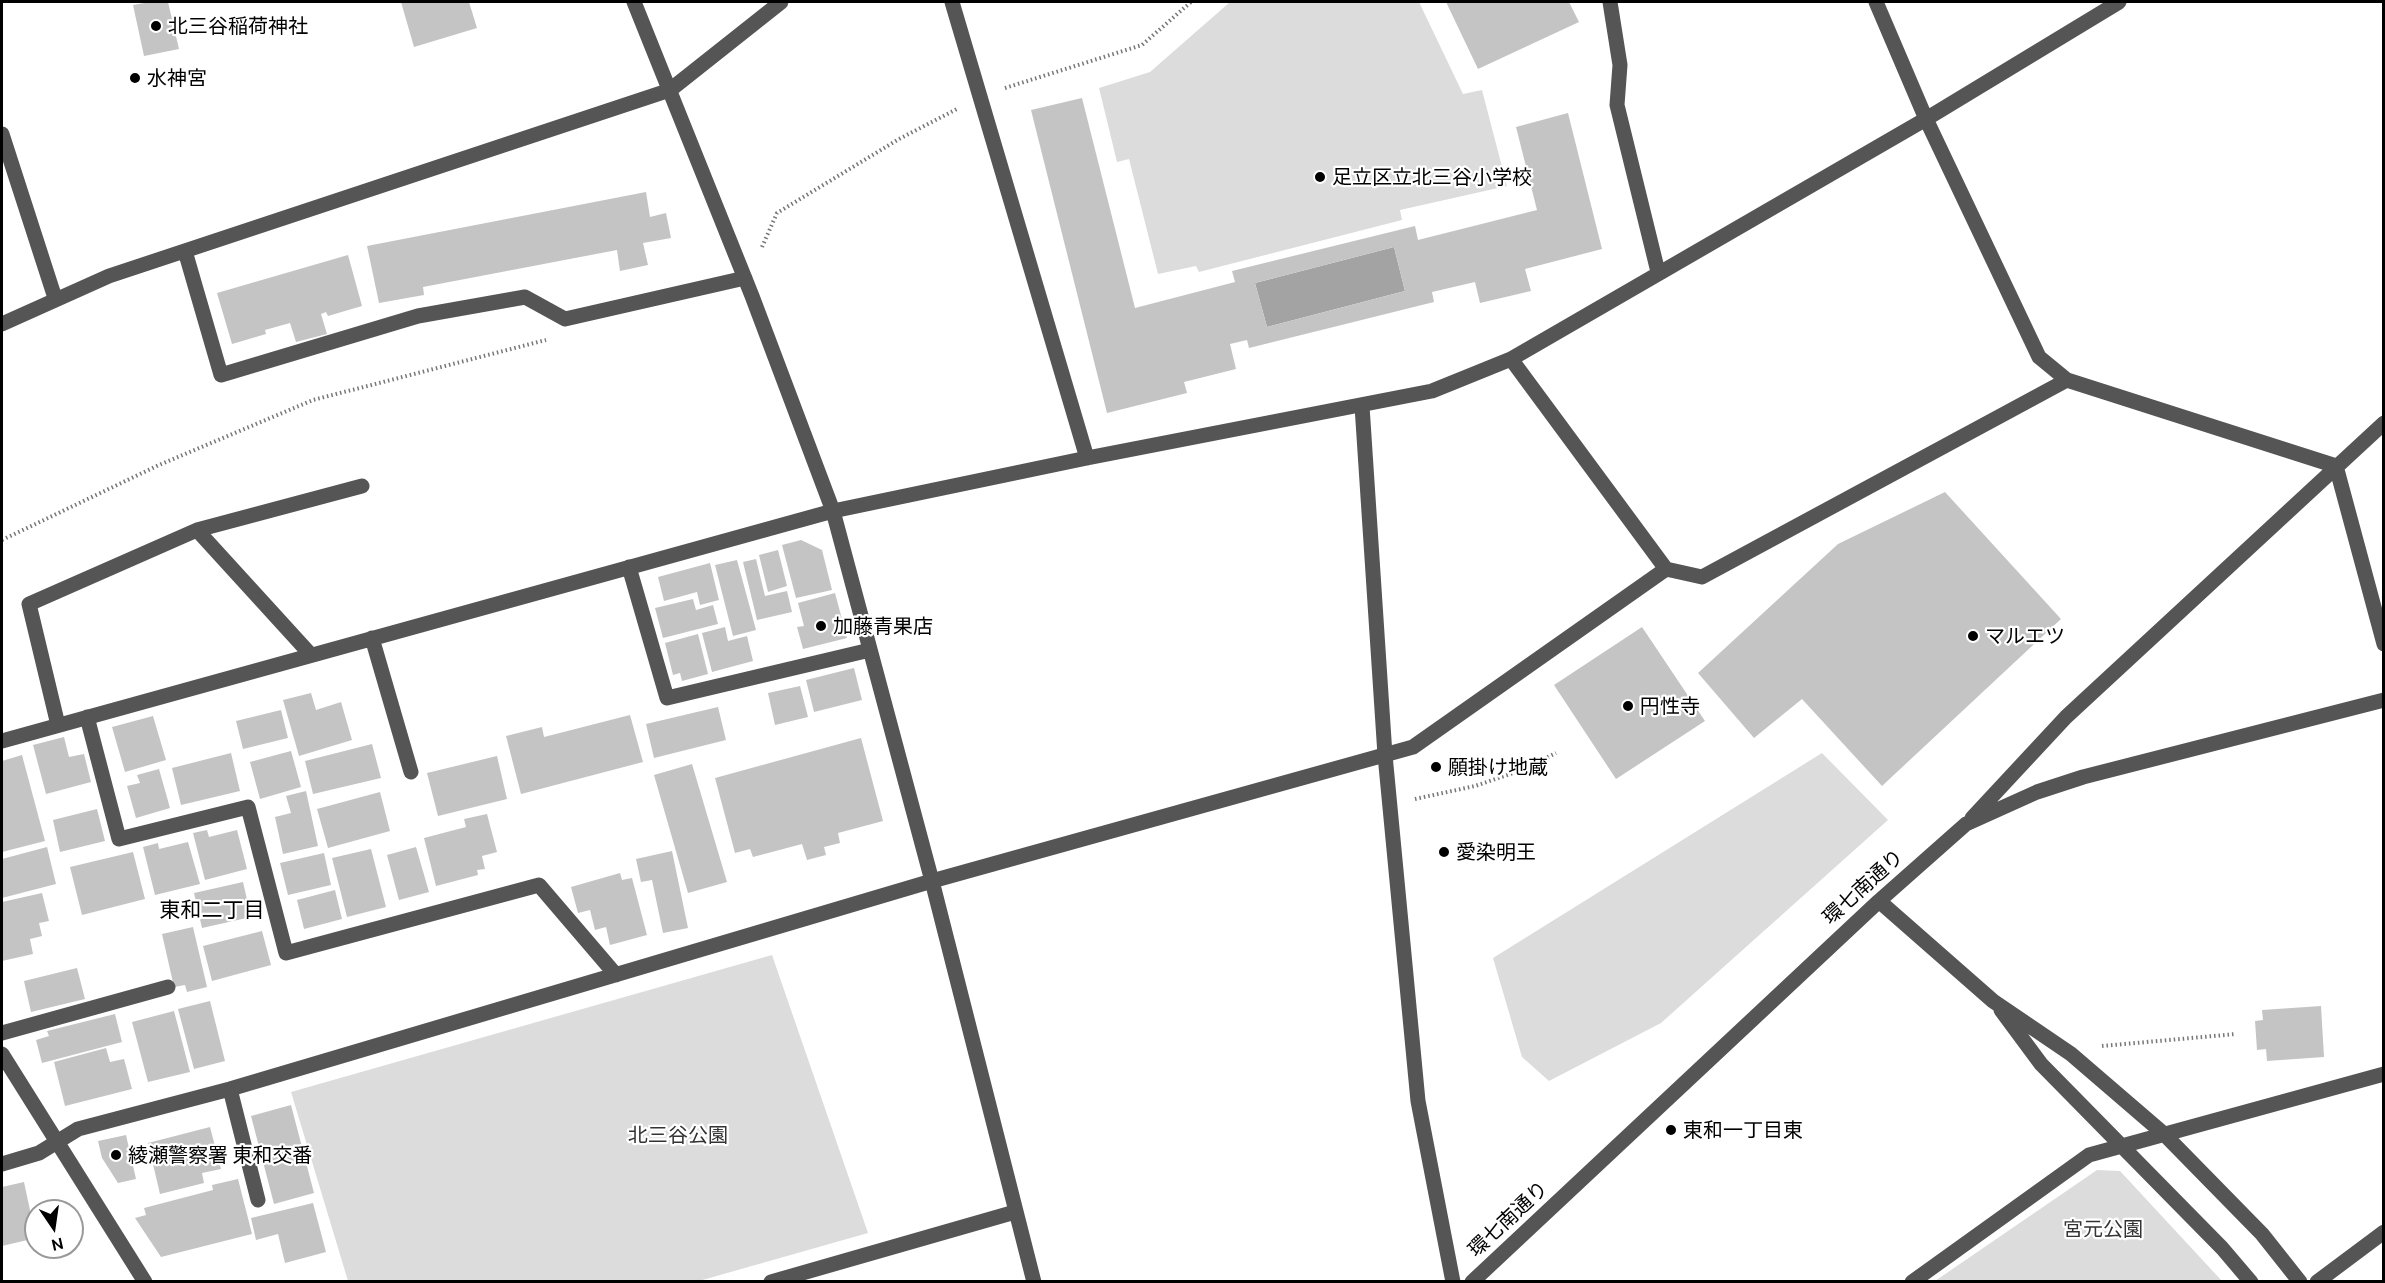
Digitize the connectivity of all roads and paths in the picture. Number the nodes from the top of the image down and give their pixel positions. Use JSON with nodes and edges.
{"nodes":[{"id":1,"x":634,"y":2,"type":"edge"},
{"id":2,"x":781,"y":2,"type":"edge"},
{"id":3,"x":952,"y":2,"type":"edge"},
{"id":4,"x":1191,"y":2,"type":"edge"},
{"id":5,"x":1610,"y":2,"type":"edge"},
{"id":6,"x":1876,"y":2,"type":"edge"},
{"id":7,"x":2119,"y":2,"type":"edge"},
{"id":8,"x":670,"y":90,"type":"junction"},
{"id":9,"x":981,"y":97,"type":"junction"},
{"id":10,"x":1926,"y":118,"type":"junction"},
{"id":11,"x":2,"y":134,"type":"edge"},
{"id":12,"x":185,"y":250,"type":"junction"},
{"id":13,"x":742,"y":272,"type":"junction"},
{"id":14,"x":1658,"y":272,"type":"junction"},
{"id":15,"x":55,"y":298,"type":"junction"},
{"id":16,"x":2,"y":324,"type":"edge"},
{"id":17,"x":553,"y":338,"type":"dead end"},
{"id":18,"x":1511,"y":359,"type":"junction"},
{"id":19,"x":2067,"y":380,"type":"junction"},
{"id":20,"x":1362,"y":406,"type":"junction"},
{"id":21,"x":2384,"y":423,"type":"edge"},
{"id":22,"x":1088,"y":458,"type":"junction"},
{"id":23,"x":2336,"y":466,"type":"junction"},
{"id":24,"x":362,"y":486,"type":"dead end"},
{"id":25,"x":833,"y":511,"type":"junction"},
{"id":26,"x":197,"y":530,"type":"junction"},
{"id":27,"x":2,"y":540,"type":"edge"},
{"id":28,"x":629,"y":567,"type":"junction"},
{"id":29,"x":1666,"y":569,"type":"junction"},
{"id":30,"x":372,"y":638,"type":"junction"},
{"id":31,"x":2384,"y":644,"type":"edge"},
{"id":32,"x":870,"y":650,"type":"junction"},
{"id":33,"x":311,"y":655,"type":"junction"},
{"id":34,"x":2384,"y":700,"type":"edge"},
{"id":35,"x":87,"y":717,"type":"junction"},
{"id":36,"x":58,"y":725,"type":"junction"},
{"id":37,"x":2,"y":741,"type":"edge"},
{"id":38,"x":1556,"y":753,"type":"dead end"},
{"id":39,"x":1385,"y":755,"type":"junction"},
{"id":40,"x":411,"y":772,"type":"dead end"},
{"id":41,"x":1390,"y":805,"type":"junction"},
{"id":42,"x":1966,"y":824,"type":"junction"},
{"id":43,"x":932,"y":881,"type":"junction"},
{"id":44,"x":1879,"y":901,"type":"junction"},
{"id":45,"x":616,"y":975,"type":"junction"},
{"id":46,"x":168,"y":987,"type":"dead end"},
{"id":47,"x":1993,"y":1000,"type":"junction"},
{"id":48,"x":2,"y":1033,"type":"edge"},
{"id":49,"x":2236,"y":1034,"type":"dead end"},
{"id":50,"x":2064,"y":1049,"type":"junction"},
{"id":51,"x":2,"y":1054,"type":"edge"},
{"id":52,"x":2384,"y":1074,"type":"edge"},
{"id":53,"x":230,"y":1089,"type":"junction"},
{"id":54,"x":2164,"y":1134,"type":"junction"},
{"id":55,"x":57,"y":1142,"type":"junction"},
{"id":56,"x":2120,"y":1146,"type":"junction"},
{"id":57,"x":2,"y":1164,"type":"edge"},
{"id":58,"x":258,"y":1200,"type":"dead end"},
{"id":59,"x":1015,"y":1212,"type":"junction"},
{"id":60,"x":2384,"y":1232,"type":"edge"},
{"id":61,"x":145,"y":1281,"type":"edge"},
{"id":62,"x":771,"y":1281,"type":"edge"},
{"id":63,"x":1034,"y":1281,"type":"edge"},
{"id":64,"x":1453,"y":1281,"type":"edge"},
{"id":65,"x":1472,"y":1281,"type":"edge"},
{"id":66,"x":1912,"y":1281,"type":"edge"},
{"id":67,"x":2251,"y":1281,"type":"edge"},
{"id":68,"x":2300,"y":1281,"type":"edge"},
{"id":69,"x":2317,"y":1281,"type":"edge"}],
"edges":[{"from":1,"to":8,"type":"street"},
{"from":2,"to":8,"type":"street"},
{"from":3,"to":9,"type":"street"},
{"from":4,"to":9,"type":"path"},
{"from":5,"to":14,"type":"street"},
{"from":6,"to":10,"type":"street"},
{"from":7,"to":10,"type":"street"},
{"from":8,"to":12,"type":"street"},
{"from":8,"to":13,"type":"street"},
{"from":9,"to":13,"type":"path"},
{"from":9,"to":22,"type":"street"},
{"from":10,"to":14,"type":"street"},
{"from":10,"to":19,"type":"street"},
{"from":11,"to":15,"type":"street"},
{"from":12,"to":13,"type":"street"},
{"from":12,"to":15,"type":"street"},
{"from":13,"to":25,"type":"street"},
{"from":14,"to":18,"type":"street"},
{"from":15,"to":16,"type":"street"},
{"from":17,"to":27,"type":"path"},
{"from":18,"to":20,"type":"street"},
{"from":18,"to":29,"type":"street"},
{"from":19,"to":23,"type":"street"},
{"from":19,"to":29,"type":"street"},
{"from":20,"to":22,"type":"street"},
{"from":20,"to":39,"type":"street"},
{"from":21,"to":23,"type":"street"},
{"from":22,"to":25,"type":"street"},
{"from":23,"to":31,"type":"street"},
{"from":23,"to":42,"type":"street"},
{"from":24,"to":26,"type":"street"},
{"from":25,"to":28,"type":"street"},
{"from":25,"to":32,"type":"street"},
{"from":26,"to":33,"type":"street"},
{"from":26,"to":36,"type":"street"},
{"from":28,"to":30,"type":"street"},
{"from":28,"to":32,"type":"street"},
{"from":29,"to":39,"type":"street"},
{"from":30,"to":33,"type":"street"},
{"from":30,"to":40,"type":"street"},
{"from":32,"to":43,"type":"street"},
{"from":33,"to":35,"type":"street"},
{"from":34,"to":42,"type":"street","name":"環七南通り"},
{"from":35,"to":36,"type":"street"},
{"from":35,"to":45,"type":"street"},
{"from":36,"to":37,"type":"street"},
{"from":38,"to":41,"type":"path"},
{"from":39,"to":41,"type":"street"},
{"from":39,"to":43,"type":"street"},
{"from":41,"to":64,"type":"street"},
{"from":42,"to":44,"type":"street","name":"環七南通り"},
{"from":43,"to":45,"type":"street"},
{"from":43,"to":59,"type":"street"},
{"from":44,"to":47,"type":"street"},
{"from":44,"to":65,"type":"street","name":"環七南通り"},
{"from":45,"to":53,"type":"street"},
{"from":46,"to":48,"type":"street"},
{"from":47,"to":50,"type":"street"},
{"from":47,"to":56,"type":"street"},
{"from":49,"to":50,"type":"path"},
{"from":50,"to":54,"type":"street"},
{"from":51,"to":55,"type":"street"},
{"from":52,"to":54,"type":"street"},
{"from":53,"to":55,"type":"street"},
{"from":53,"to":58,"type":"street"},
{"from":54,"to":56,"type":"street"},
{"from":54,"to":68,"type":"street"},
{"from":55,"to":57,"type":"street"},
{"from":55,"to":61,"type":"street"},
{"from":56,"to":66,"type":"street"},
{"from":56,"to":67,"type":"street"},
{"from":59,"to":62,"type":"street"},
{"from":59,"to":63,"type":"street"},
{"from":60,"to":69,"type":"street"}]}
